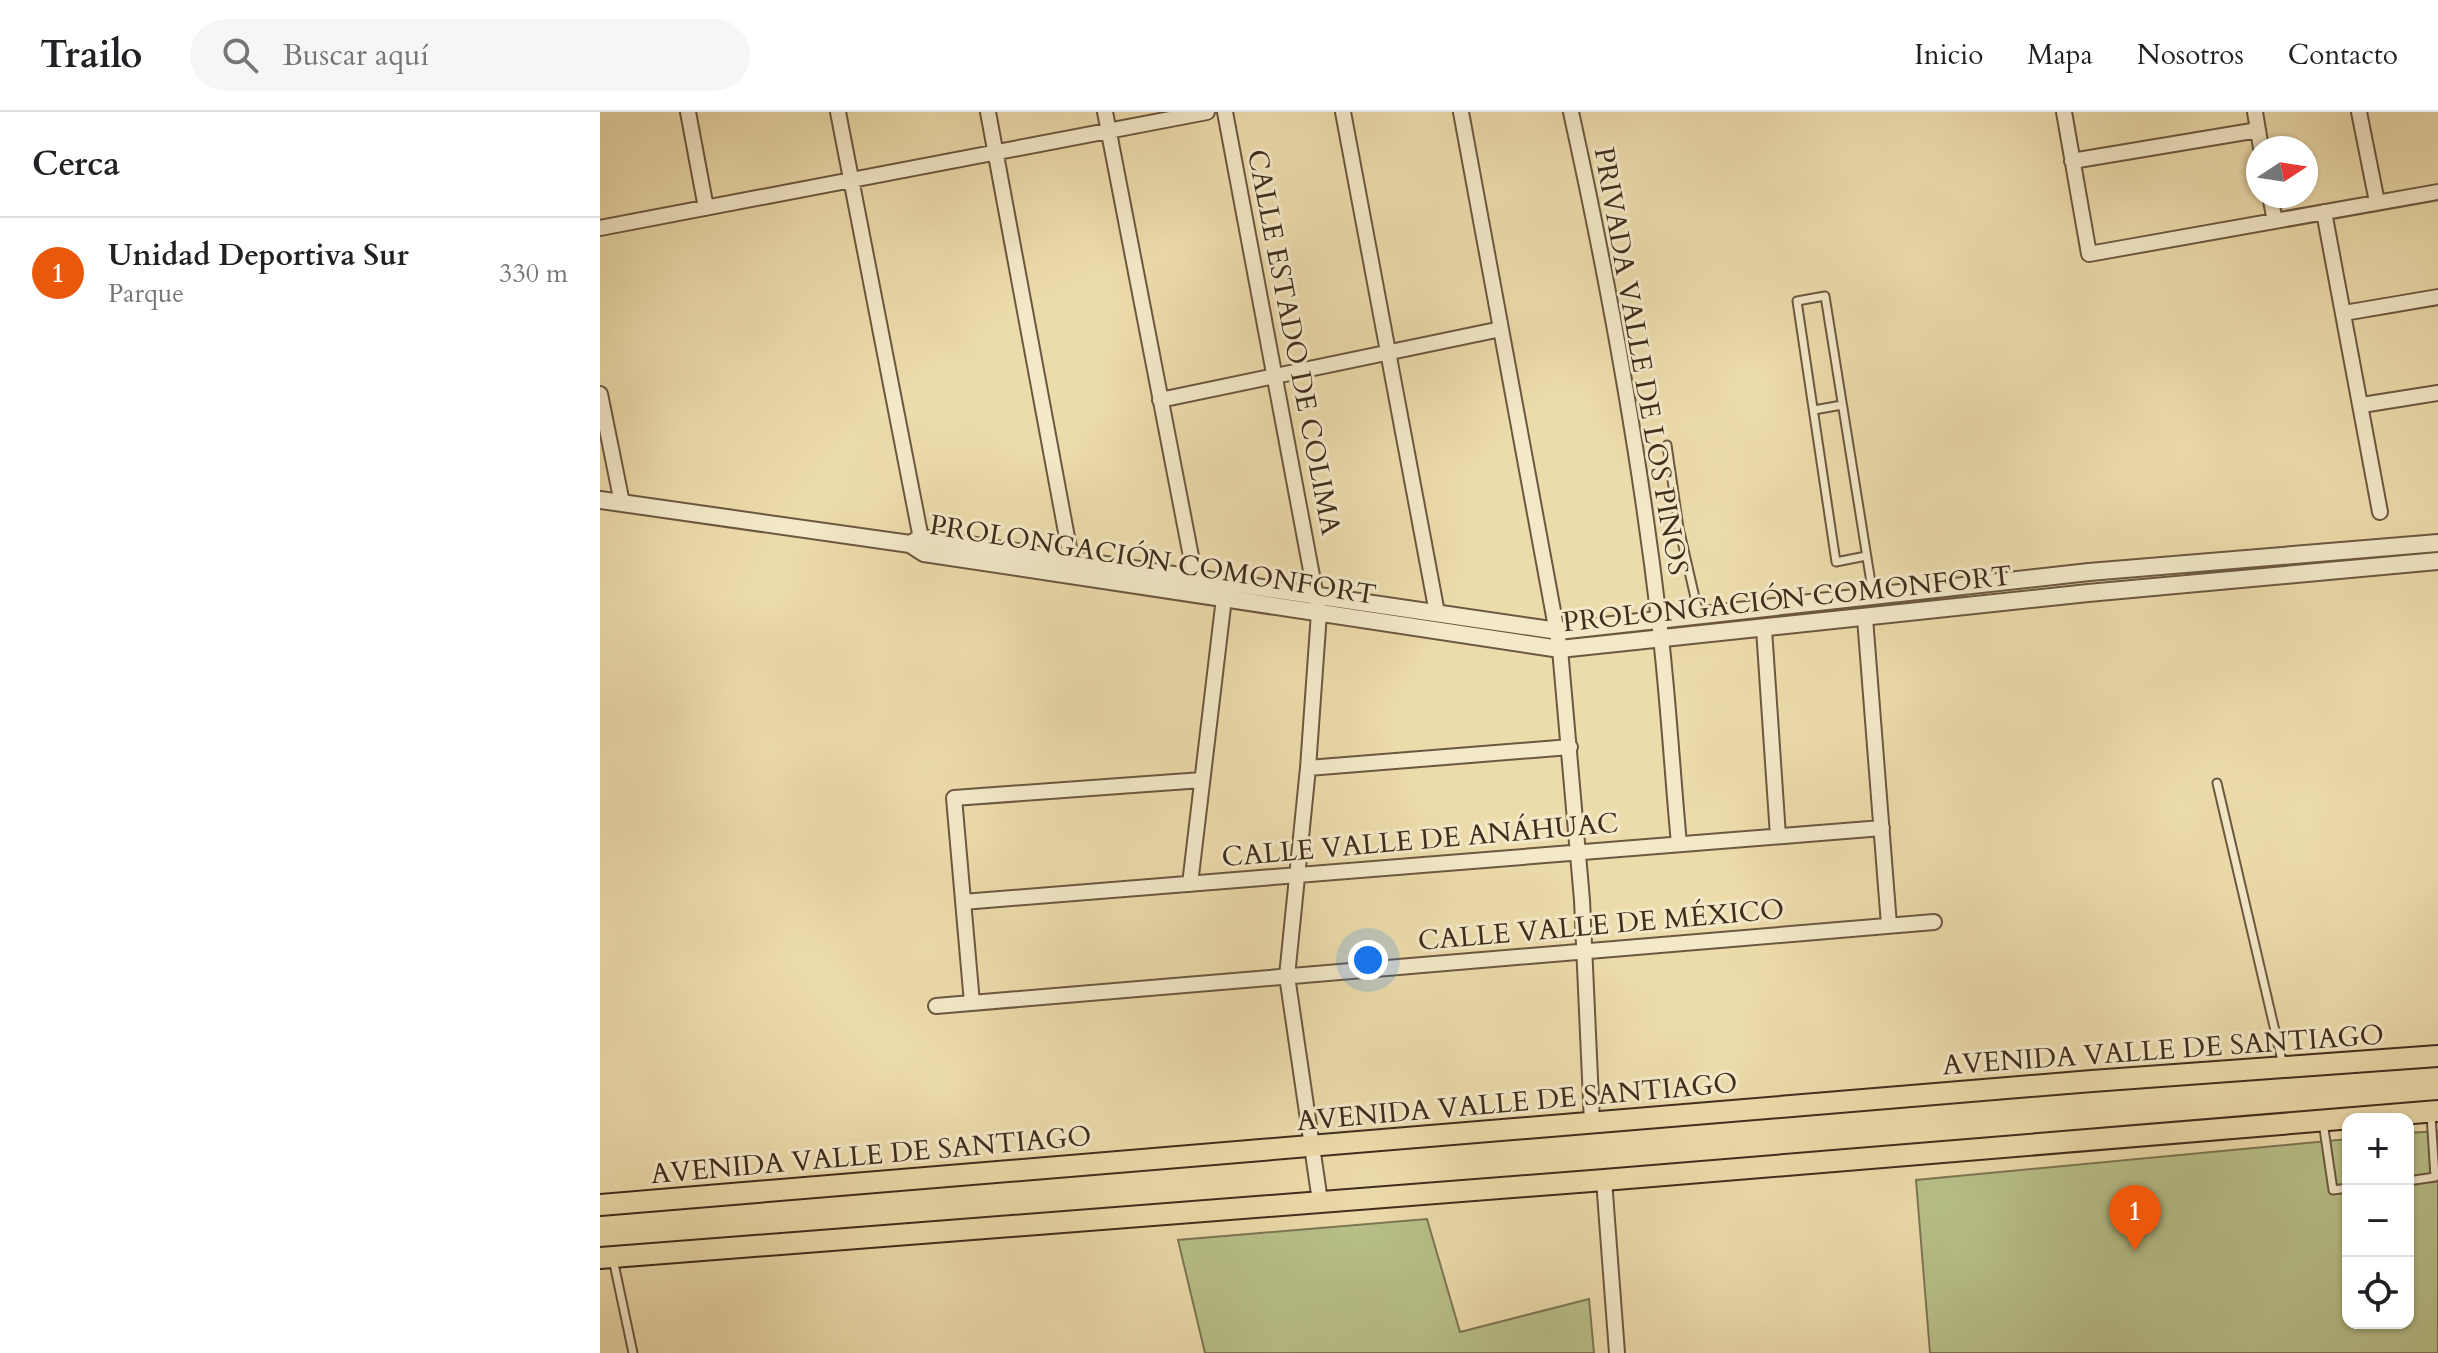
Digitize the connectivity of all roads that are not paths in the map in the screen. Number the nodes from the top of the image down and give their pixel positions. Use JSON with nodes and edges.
{"nodes":[{"id":1,"x":688,"y":112,"type":"edge"},
{"id":2,"x":838,"y":112,"type":"edge"},
{"id":3,"x":988,"y":112,"type":"edge"},
{"id":4,"x":1105,"y":112,"type":"edge"},
{"id":5,"x":1207,"y":112,"type":"edge"},
{"id":6,"x":1225,"y":112,"type":"edge"},
{"id":7,"x":1343,"y":112,"type":"edge"},
{"id":8,"x":1461,"y":112,"type":"edge"},
{"id":9,"x":1571,"y":112,"type":"edge"},
{"id":10,"x":2064,"y":112,"type":"edge"},
{"id":11,"x":2255,"y":112,"type":"edge"},
{"id":12,"x":2359,"y":112,"type":"edge"},
{"id":13,"x":2258,"y":130,"type":"junction"},
{"id":14,"x":1109,"y":131,"type":"junction"},
{"id":15,"x":2259,"y":136,"type":"edge"},
{"id":16,"x":995,"y":153,"type":"junction"},
{"id":17,"x":2072,"y":161,"type":"junction"},
{"id":18,"x":851,"y":180,"type":"junction"},
{"id":19,"x":2438,"y":192,"type":"edge"},
{"id":20,"x":2377,"y":202,"type":"junction"},
{"id":21,"x":706,"y":208,"type":"junction"},
{"id":22,"x":2272,"y":208,"type":"edge"},
{"id":23,"x":2324,"y":212,"type":"junction"},
{"id":24,"x":2275,"y":221,"type":"junction"},
{"id":25,"x":600,"y":228,"type":"edge"},
{"id":26,"x":2438,"y":297,"type":"edge"},
{"id":27,"x":2344,"y":313,"type":"junction"},
{"id":28,"x":1501,"y":329,"type":"junction"},
{"id":29,"x":1390,"y":352,"type":"junction"},
{"id":30,"x":1275,"y":376,"type":"junction"},
{"id":31,"x":2438,"y":393,"type":"edge"},
{"id":32,"x":600,"y":394,"type":"edge"},
{"id":33,"x":1160,"y":400,"type":"junction"},
{"id":34,"x":1842,"y":405,"type":"junction"},
{"id":35,"x":2362,"y":405,"type":"junction"},
{"id":36,"x":1814,"y":410,"type":"junction"},
{"id":37,"x":1667,"y":445,"type":"dead end"},
{"id":38,"x":600,"y":500,"type":"edge"},
{"id":39,"x":622,"y":503,"type":"junction"},
{"id":40,"x":2380,"y":512,"type":"dead end"},
{"id":41,"x":2438,"y":543,"type":"edge"},
{"id":42,"x":918,"y":545,"type":"junction"},
{"id":43,"x":1866,"y":556,"type":"junction"},
{"id":44,"x":1071,"y":559,"type":"junction"},
{"id":45,"x":2438,"y":561,"type":"edge"},
{"id":46,"x":1195,"y":577,"type":"junction"},
{"id":47,"x":1873,"y":595,"type":"junction"},
{"id":48,"x":1224,"y":598,"type":"junction"},
{"id":49,"x":1318,"y":605,"type":"junction"},
{"id":50,"x":1437,"y":613,"type":"junction"},
{"id":51,"x":1699,"y":615,"type":"junction"},
{"id":52,"x":1865,"y":618,"type":"junction"},
{"id":53,"x":1659,"y":620,"type":"junction"},
{"id":54,"x":1764,"y":629,"type":"junction"},
{"id":55,"x":1558,"y":631,"type":"junction"},
{"id":56,"x":1661,"y":639,"type":"junction"},
{"id":57,"x":1560,"y":649,"type":"junction"},
{"id":58,"x":1570,"y":747,"type":"junction"},
{"id":59,"x":1308,"y":768,"type":"junction"},
{"id":60,"x":1202,"y":780,"type":"junction"},
{"id":61,"x":2217,"y":783,"type":"dead end"},
{"id":62,"x":1882,"y":828,"type":"junction"},
{"id":63,"x":1778,"y":836,"type":"junction"},
{"id":64,"x":1679,"y":844,"type":"junction"},
{"id":65,"x":1579,"y":852,"type":"junction"},
{"id":66,"x":1297,"y":875,"type":"junction"},
{"id":67,"x":1190,"y":884,"type":"junction"},
{"id":68,"x":963,"y":902,"type":"junction"},
{"id":69,"x":1934,"y":922,"type":"dead end"},
{"id":70,"x":1889,"y":925,"type":"junction"},
{"id":71,"x":1585,"y":951,"type":"junction"},
{"id":72,"x":1287,"y":976,"type":"junction"},
{"id":73,"x":972,"y":1003,"type":"junction"},
{"id":74,"x":936,"y":1006,"type":"dead end"},
{"id":75,"x":2438,"y":1056,"type":"edge"},
{"id":76,"x":2283,"y":1067,"type":"junction"},
{"id":77,"x":2435,"y":1111,"type":"edge"},
{"id":78,"x":2322,"y":1120,"type":"junction"},
{"id":79,"x":1592,"y":1123,"type":"junction"},
{"id":80,"x":1312,"y":1146,"type":"junction"},
{"id":81,"x":1604,"y":1180,"type":"junction"},
{"id":82,"x":2414,"y":1180,"type":"edge"},
{"id":83,"x":2342,"y":1189,"type":"edge"},
{"id":84,"x":1320,"y":1201,"type":"junction"},
{"id":85,"x":600,"y":1205,"type":"edge"},
{"id":86,"x":606,"y":1257,"type":"edge"},
{"id":87,"x":633,"y":1353,"type":"edge"},
{"id":88,"x":1617,"y":1353,"type":"edge"}],
"edges":[{"from":1,"to":21,"type":"street"},
{"from":2,"to":18,"type":"street"},
{"from":3,"to":16,"type":"street"},
{"from":4,"to":14,"type":"street"},
{"from":5,"to":14,"type":"street"},
{"from":6,"to":30,"type":"street","name":"CALLE ESTADO DE COLIMA"},
{"from":7,"to":29,"type":"street"},
{"from":8,"to":28,"type":"street"},
{"from":9,"to":53,"type":"street","name":"PRIVADA VALLE DE LOS PINOS"},
{"from":10,"to":17,"type":"street"},
{"from":11,"to":13,"type":"street"},
{"from":12,"to":20,"type":"street"},
{"from":13,"to":15,"type":"street"},
{"from":13,"to":17,"type":"street"},
{"from":14,"to":16,"type":"street"},
{"from":14,"to":33,"type":"street"},
{"from":16,"to":18,"type":"street"},
{"from":16,"to":44,"type":"street"},
{"from":17,"to":24,"type":"street"},
{"from":18,"to":21,"type":"street"},
{"from":18,"to":42,"type":"street"},
{"from":19,"to":20,"type":"street"},
{"from":20,"to":23,"type":"street"},
{"from":21,"to":25,"type":"street"},
{"from":22,"to":24,"type":"street"},
{"from":23,"to":24,"type":"street"},
{"from":23,"to":27,"type":"street"},
{"from":26,"to":27,"type":"street"},
{"from":27,"to":35,"type":"street"},
{"from":28,"to":29,"type":"street"},
{"from":28,"to":55,"type":"street"},
{"from":29,"to":30,"type":"street"},
{"from":29,"to":50,"type":"street"},
{"from":30,"to":33,"type":"street"},
{"from":30,"to":49,"type":"street","name":"CALLE ESTADO DE COLIMA"},
{"from":31,"to":35,"type":"street"},
{"from":32,"to":39,"type":"street"},
{"from":33,"to":46,"type":"street"},
{"from":34,"to":36,"type":"lane"},
{"from":34,"to":36,"type":"lane"},
{"from":34,"to":43,"type":"lane"},
{"from":35,"to":40,"type":"street"},
{"from":36,"to":43,"type":"lane"},
{"from":37,"to":51,"type":"lane"},
{"from":38,"to":39,"type":"street","name":"PROLONGACIÓN COMONFORT"},
{"from":39,"to":42,"type":"street","name":"PROLONGACIÓN COMONFORT"},
{"from":41,"to":47,"type":"street","name":"PROLONGACIÓN COMONFORT"},
{"from":42,"to":44,"type":"street","name":"PROLONGACIÓN COMONFORT"},
{"from":42,"to":48,"type":"street","name":"PROLONGACIÓN COMONFORT"},
{"from":43,"to":47,"type":"lane"},
{"from":44,"to":46,"type":"street","name":"PROLONGACIÓN COMONFORT"},
{"from":45,"to":52,"type":"street","name":"PROLONGACIÓN COMONFORT"},
{"from":46,"to":49,"type":"street","name":"PROLONGACIÓN COMONFORT"},
{"from":47,"to":51,"type":"street","name":"PROLONGACIÓN COMONFORT"},
{"from":48,"to":49,"type":"street","name":"PROLONGACIÓN COMONFORT"},
{"from":48,"to":60,"type":"street"},
{"from":49,"to":50,"type":"street","name":"PROLONGACIÓN COMONFORT"},
{"from":49,"to":57,"type":"street","name":"PROLONGACIÓN COMONFORT"},
{"from":49,"to":59,"type":"street","name":"CALLE ESTADO DE COLIMA"},
{"from":50,"to":55,"type":"street","name":"PROLONGACIÓN COMONFORT"},
{"from":51,"to":53,"type":"street","name":"PROLONGACIÓN COMONFORT"},
{"from":52,"to":54,"type":"street","name":"PROLONGACIÓN COMONFORT"},
{"from":52,"to":62,"type":"street"},
{"from":53,"to":55,"type":"street","name":"PROLONGACIÓN COMONFORT"},
{"from":53,"to":56,"type":"street","name":"PRIVADA VALLE DE LOS PINOS"},
{"from":54,"to":56,"type":"street","name":"PROLONGACIÓN COMONFORT"},
{"from":54,"to":63,"type":"street"},
{"from":55,"to":57,"type":"street"},
{"from":56,"to":57,"type":"street","name":"PROLONGACIÓN COMONFORT"},
{"from":56,"to":64,"type":"street","name":"PRIVADA VALLE DE LOS PINOS"},
{"from":57,"to":58,"type":"street"},
{"from":58,"to":59,"type":"street"},
{"from":58,"to":65,"type":"street"},
{"from":59,"to":66,"type":"street","name":"CALLE ESTADO DE COLIMA"},
{"from":60,"to":67,"type":"street"},
{"from":60,"to":68,"type":"street"},
{"from":61,"to":76,"type":"lane"},
{"from":62,"to":63,"type":"street","name":"CALLE VALLE DE ANÁHUAC"},
{"from":62,"to":70,"type":"street"},
{"from":63,"to":64,"type":"street","name":"CALLE VALLE DE ANÁHUAC"},
{"from":64,"to":65,"type":"street","name":"CALLE VALLE DE ANÁHUAC"},
{"from":65,"to":66,"type":"street","name":"CALLE VALLE DE ANÁHUAC"},
{"from":65,"to":71,"type":"street"},
{"from":66,"to":67,"type":"street","name":"CALLE VALLE DE ANÁHUAC"},
{"from":66,"to":72,"type":"street","name":"CALLE ESTADO DE COLIMA"},
{"from":67,"to":68,"type":"street","name":"CALLE VALLE DE ANÁHUAC"},
{"from":68,"to":73,"type":"street"},
{"from":69,"to":70,"type":"street","name":"CALLE VALLE DE MÉXICO"},
{"from":70,"to":71,"type":"street","name":"CALLE VALLE DE MÉXICO"},
{"from":71,"to":72,"type":"street","name":"CALLE VALLE DE MÉXICO"},
{"from":71,"to":79,"type":"street"},
{"from":72,"to":73,"type":"street","name":"CALLE VALLE DE MÉXICO"},
{"from":72,"to":80,"type":"street","name":"CALLE ESTADO DE COLIMA"},
{"from":73,"to":74,"type":"street","name":"CALLE VALLE DE MÉXICO"},
{"from":75,"to":76,"type":"main road","name":"AVENIDA VALLE DE SANTIAGO"},
{"from":76,"to":79,"type":"main road","name":"AVENIDA VALLE DE SANTIAGO"},
{"from":77,"to":78,"type":"main road"},
{"from":77,"to":82,"type":"lane"},
{"from":78,"to":81,"type":"main road"},
{"from":78,"to":83,"type":"lane"},
{"from":79,"to":80,"type":"main road","name":"AVENIDA VALLE DE SANTIAGO"},
{"from":80,"to":84,"type":"street","name":"CALLE ESTADO DE COLIMA"},
{"from":80,"to":85,"type":"main road","name":"AVENIDA VALLE DE SANTIAGO"},
{"from":81,"to":84,"type":"main road"},
{"from":81,"to":88,"type":"street"},
{"from":84,"to":86,"type":"main road"},
{"from":86,"to":87,"type":"lane"}]}
